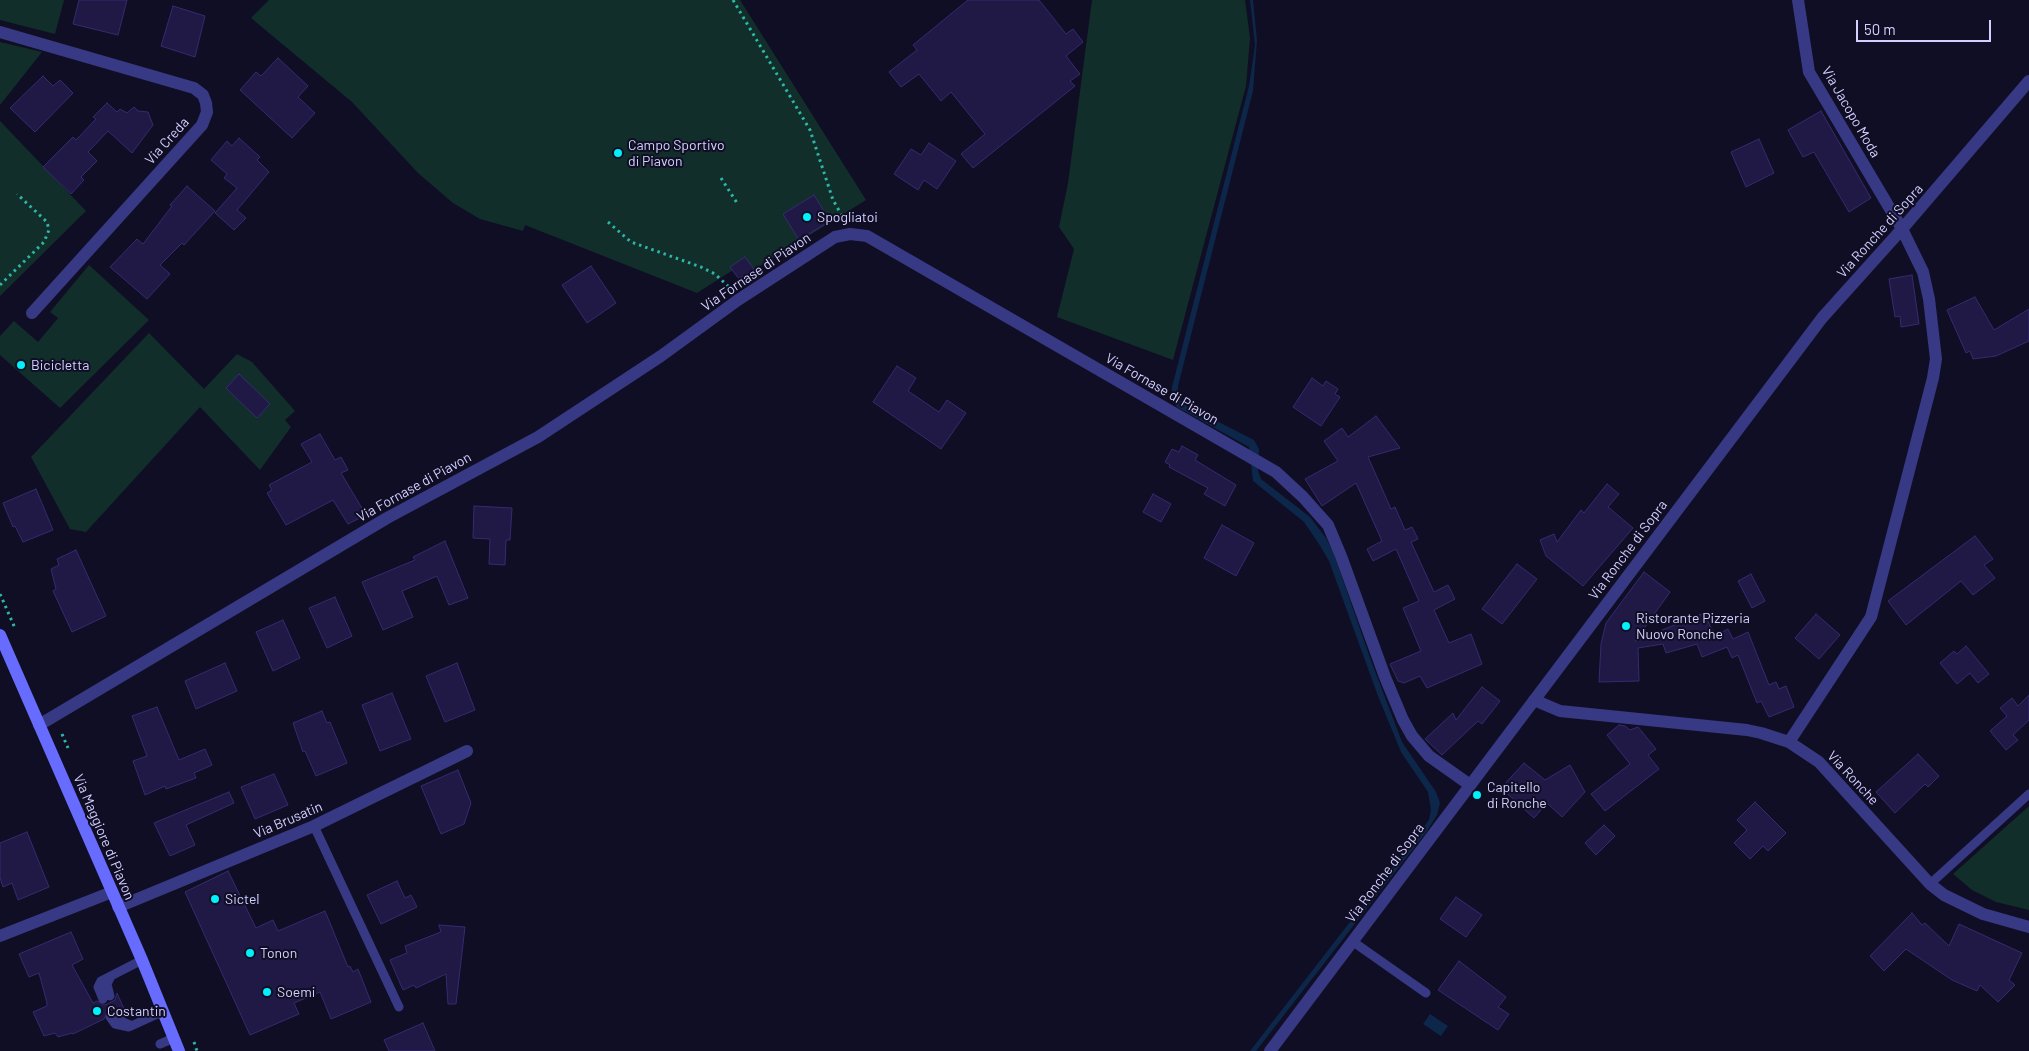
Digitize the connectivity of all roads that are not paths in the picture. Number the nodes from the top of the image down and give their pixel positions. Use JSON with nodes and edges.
{"nodes":[{"id":1,"x":1798,"y":0,"type":"edge"},
{"id":2,"x":0,"y":32,"type":"edge"},
{"id":3,"x":2029,"y":81,"type":"edge"},
{"id":4,"x":1902,"y":229,"type":"junction"},
{"id":5,"x":32,"y":313,"type":"dead end"},
{"id":6,"x":0,"y":635,"type":"edge"},
{"id":7,"x":3,"y":651,"type":"edge"},
{"id":8,"x":1534,"y":700,"type":"junction"},
{"id":9,"x":39,"y":725,"type":"junction"},
{"id":10,"x":1789,"y":742,"type":"junction"},
{"id":11,"x":467,"y":751,"type":"dead end"},
{"id":12,"x":1470,"y":785,"type":"junction"},
{"id":13,"x":2029,"y":794,"type":"edge"},
{"id":14,"x":314,"y":826,"type":"junction"},
{"id":15,"x":1930,"y":884,"type":"junction"},
{"id":16,"x":112,"y":892,"type":"junction"},
{"id":17,"x":118,"y":907,"type":"junction"},
{"id":18,"x":2029,"y":927,"type":"edge"},
{"id":19,"x":0,"y":936,"type":"edge"},
{"id":20,"x":1352,"y":941,"type":"junction"},
{"id":21,"x":142,"y":960,"type":"junction"},
{"id":22,"x":1426,"y":993,"type":"dead end"},
{"id":23,"x":107,"y":997,"type":"dead end"},
{"id":24,"x":399,"y":1007,"type":"dead end"},
{"id":25,"x":164,"y":1011,"type":"junction"},
{"id":26,"x":114,"y":1015,"type":"dead end"},
{"id":27,"x":174,"y":1038,"type":"junction"},
{"id":28,"x":160,"y":1044,"type":"dead end"},
{"id":29,"x":180,"y":1051,"type":"edge"},
{"id":30,"x":1270,"y":1051,"type":"edge"}],
"edges":[{"from":1,"to":4,"type":"street","name":"Via Jacopo Moda"},
{"from":2,"to":5,"type":"street","name":"Via Creda"},
{"from":3,"to":4,"type":"street","name":"Via Ronche di Sopra"},
{"from":4,"to":8,"type":"street","name":"Via Ronche di Sopra"},
{"from":4,"to":10,"type":"street","name":"Via Jacopo Moda"},
{"from":6,"to":7,"type":"main road","name":"Via Maggiore di Piavon"},
{"from":7,"to":9,"type":"main road","name":"Via Maggiore di Piavon"},
{"from":8,"to":10,"type":"street","name":"Via Ronche"},
{"from":8,"to":12,"type":"street","name":"Via Ronche di Sopra"},
{"from":9,"to":12,"type":"street","name":"Via Fornase di Piavon"},
{"from":9,"to":16,"type":"main road","name":"Via Maggiore di Piavon"},
{"from":10,"to":15,"type":"street","name":"Via Ronche"},
{"from":11,"to":14,"type":"street","name":"Via Brusatin"},
{"from":12,"to":20,"type":"street","name":"Via Ronche di Sopra"},
{"from":13,"to":15,"type":"lane"},
{"from":14,"to":17,"type":"street","name":"Via Brusatin"},
{"from":14,"to":24,"type":"lane"},
{"from":15,"to":18,"type":"street","name":"Via Ronche"},
{"from":16,"to":17,"type":"main road","name":"Via Maggiore di Piavon"},
{"from":16,"to":19,"type":"street"},
{"from":17,"to":21,"type":"main road","name":"Via Maggiore di Piavon"},
{"from":20,"to":22,"type":"lane"},
{"from":20,"to":30,"type":"street","name":"Via Ronche di Sopra"},
{"from":21,"to":23,"type":"lane"},
{"from":21,"to":25,"type":"main road","name":"Via Maggiore di Piavon"},
{"from":25,"to":26,"type":"lane"},
{"from":25,"to":27,"type":"main road","name":"Via Maggiore di Piavon"},
{"from":27,"to":28,"type":"lane"},
{"from":27,"to":29,"type":"main road","name":"Via Maggiore di Piavon"}]}
